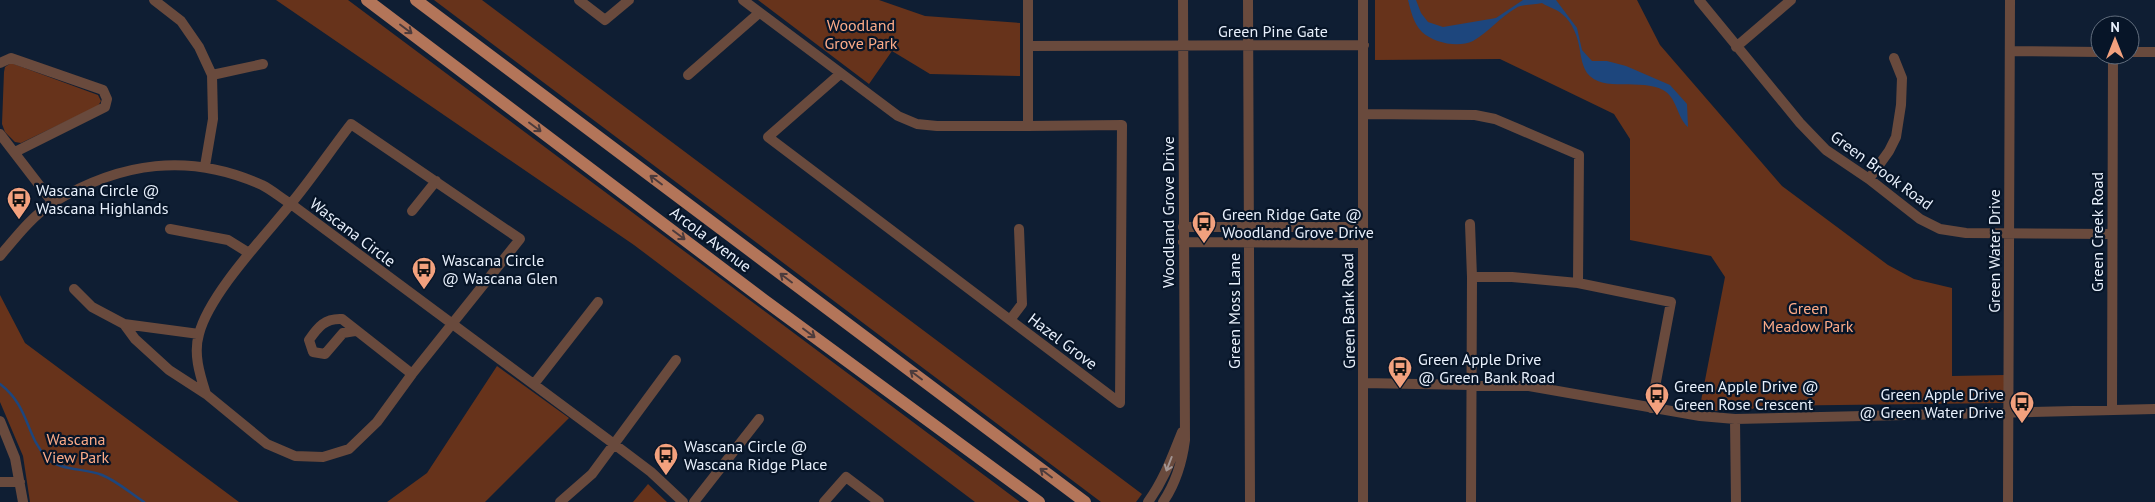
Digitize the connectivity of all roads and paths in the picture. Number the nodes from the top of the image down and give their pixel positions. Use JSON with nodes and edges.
{"nodes":[{"id":1,"x":154,"y":0,"type":"edge"},
{"id":2,"x":367,"y":0,"type":"edge"},
{"id":3,"x":416,"y":0,"type":"edge"},
{"id":4,"x":579,"y":0,"type":"edge"},
{"id":5,"x":629,"y":0,"type":"edge"},
{"id":6,"x":743,"y":0,"type":"edge"},
{"id":7,"x":1028,"y":0,"type":"edge"},
{"id":8,"x":1183,"y":0,"type":"edge"},
{"id":9,"x":1248,"y":0,"type":"edge"},
{"id":10,"x":1363,"y":0,"type":"edge"},
{"id":11,"x":1699,"y":0,"type":"edge"},
{"id":12,"x":1791,"y":0,"type":"edge"},
{"id":13,"x":2010,"y":0,"type":"edge"},
{"id":14,"x":758,"y":13,"type":"junction"},
{"id":15,"x":1028,"y":46,"type":"junction"},
{"id":16,"x":1183,"y":46,"type":"junction"},
{"id":17,"x":1248,"y":46,"type":"junction"},
{"id":18,"x":1364,"y":46,"type":"junction"},
{"id":19,"x":1736,"y":47,"type":"junction"},
{"id":20,"x":2010,"y":51,"type":"junction"},
{"id":21,"x":2090,"y":52,"type":"edge"},
{"id":22,"x":2140,"y":52,"type":"edge"},
{"id":23,"x":2155,"y":52,"type":"edge"},
{"id":24,"x":1894,"y":58,"type":"dead end"},
{"id":25,"x":0,"y":63,"type":"edge"},
{"id":26,"x":263,"y":64,"type":"dead end"},
{"id":27,"x":2113,"y":65,"type":"edge"},
{"id":28,"x":840,"y":74,"type":"junction"},
{"id":29,"x":212,"y":75,"type":"junction"},
{"id":30,"x":688,"y":75,"type":"dead end"},
{"id":31,"x":1364,"y":114,"type":"junction"},
{"id":32,"x":1028,"y":126,"type":"junction"},
{"id":33,"x":0,"y":134,"type":"edge"},
{"id":34,"x":15,"y":152,"type":"junction"},
{"id":35,"x":205,"y":166,"type":"junction"},
{"id":36,"x":1868,"y":179,"type":"junction"},
{"id":37,"x":436,"y":181,"type":"junction"},
{"id":38,"x":53,"y":203,"type":"junction"},
{"id":39,"x":290,"y":204,"type":"junction"},
{"id":40,"x":412,"y":211,"type":"dead end"},
{"id":41,"x":1470,"y":224,"type":"dead end"},
{"id":42,"x":1182,"y":227,"type":"junction"},
{"id":43,"x":1249,"y":227,"type":"junction"},
{"id":44,"x":1362,"y":227,"type":"junction"},
{"id":45,"x":170,"y":229,"type":"dead end"},
{"id":46,"x":1019,"y":229,"type":"dead end"},
{"id":47,"x":2009,"y":234,"type":"junction"},
{"id":48,"x":2112,"y":234,"type":"junction"},
{"id":49,"x":1183,"y":242,"type":"junction"},
{"id":50,"x":1249,"y":243,"type":"junction"},
{"id":51,"x":1362,"y":243,"type":"junction"},
{"id":52,"x":250,"y":253,"type":"junction"},
{"id":53,"x":0,"y":256,"type":"edge"},
{"id":54,"x":1472,"y":277,"type":"junction"},
{"id":55,"x":1578,"y":283,"type":"junction"},
{"id":56,"x":74,"y":289,"type":"dead end"},
{"id":57,"x":598,"y":302,"type":"dead end"},
{"id":58,"x":1010,"y":320,"type":"junction"},
{"id":59,"x":124,"y":324,"type":"junction"},
{"id":60,"x":452,"y":325,"type":"junction"},
{"id":61,"x":355,"y":331,"type":"dead end"},
{"id":62,"x":199,"y":334,"type":"junction"},
{"id":63,"x":676,"y":360,"type":"dead end"},
{"id":64,"x":412,"y":374,"type":"junction"},
{"id":65,"x":1363,"y":383,"type":"junction"},
{"id":66,"x":534,"y":384,"type":"junction"},
{"id":67,"x":1471,"y":385,"type":"junction"},
{"id":68,"x":206,"y":394,"type":"junction"},
{"id":69,"x":1650,"y":408,"type":"junction"},
{"id":70,"x":2112,"y":409,"type":"junction"},
{"id":71,"x":2155,"y":409,"type":"edge"},
{"id":72,"x":2008,"y":413,"type":"junction"},
{"id":73,"x":759,"y":419,"type":"dead end"},
{"id":74,"x":1735,"y":419,"type":"junction"},
{"id":75,"x":0,"y":421,"type":"edge"},
{"id":76,"x":1185,"y":424,"type":"junction"},
{"id":77,"x":614,"y":444,"type":"junction"},
{"id":78,"x":0,"y":482,"type":"edge"},
{"id":79,"x":20,"y":482,"type":"junction"},
{"id":80,"x":23,"y":502,"type":"edge"},
{"id":81,"x":560,"y":502,"type":"edge"},
{"id":82,"x":683,"y":502,"type":"edge"},
{"id":83,"x":694,"y":502,"type":"edge"},
{"id":84,"x":824,"y":502,"type":"edge"},
{"id":85,"x":879,"y":502,"type":"edge"},
{"id":86,"x":1039,"y":502,"type":"edge"},
{"id":87,"x":1085,"y":502,"type":"edge"},
{"id":88,"x":1148,"y":502,"type":"edge"},
{"id":89,"x":1163,"y":502,"type":"edge"},
{"id":90,"x":1250,"y":502,"type":"edge"},
{"id":91,"x":1363,"y":502,"type":"edge"},
{"id":92,"x":1471,"y":502,"type":"edge"},
{"id":93,"x":1736,"y":502,"type":"edge"},
{"id":94,"x":2008,"y":502,"type":"edge"}],
"edges":[{"from":1,"to":29,"type":"street"},
{"from":2,"to":86,"type":"main road","name":"Arcola Avenue","one_way":true},
{"from":87,"to":3,"type":"main road","name":"Arcola Avenue","one_way":true},
{"from":4,"to":5,"type":"street"},
{"from":6,"to":14,"type":"street"},
{"from":7,"to":15,"type":"street"},
{"from":8,"to":16,"type":"street","name":"Woodland Grove Drive"},
{"from":9,"to":17,"type":"street","name":"Green Moss Lane"},
{"from":10,"to":18,"type":"street","name":"Green Bank Road"},
{"from":11,"to":19,"type":"street","name":"Green Brook Road"},
{"from":12,"to":19,"type":"street"},
{"from":13,"to":20,"type":"street","name":"Green Water Drive"},
{"from":14,"to":28,"type":"street"},
{"from":14,"to":30,"type":"street"},
{"from":15,"to":16,"type":"street","name":"Green Pine Gate"},
{"from":15,"to":32,"type":"street"},
{"from":16,"to":17,"type":"street","name":"Green Pine Gate"},
{"from":16,"to":42,"type":"street","name":"Woodland Grove Drive"},
{"from":17,"to":18,"type":"street","name":"Green Pine Gate"},
{"from":17,"to":43,"type":"street","name":"Green Moss Lane"},
{"from":18,"to":31,"type":"street","name":"Green Bank Road"},
{"from":19,"to":36,"type":"street","name":"Green Brook Road"},
{"from":20,"to":21,"type":"street"},
{"from":20,"to":47,"type":"street","name":"Green Water Drive"},
{"from":22,"to":23,"type":"street"},
{"from":24,"to":36,"type":"street"},
{"from":25,"to":34,"type":"street"},
{"from":26,"to":29,"type":"street"},
{"from":27,"to":48,"type":"street","name":"Green Creek Road"},
{"from":28,"to":32,"type":"street"},
{"from":28,"to":58,"type":"street","name":"Hazel Grove"},
{"from":29,"to":35,"type":"street"},
{"from":31,"to":44,"type":"street","name":"Green Bank Road"},
{"from":31,"to":55,"type":"street"},
{"from":32,"to":58,"type":"street","name":"Hazel Grove"},
{"from":33,"to":34,"type":"street"},
{"from":34,"to":38,"type":"street"},
{"from":35,"to":38,"type":"street","name":"Wascana Circle"},
{"from":35,"to":39,"type":"street","name":"Wascana Circle"},
{"from":36,"to":47,"type":"street","name":"Green Brook Road"},
{"from":37,"to":39,"type":"street"},
{"from":37,"to":40,"type":"street"},
{"from":37,"to":60,"type":"street"},
{"from":38,"to":53,"type":"street","name":"Wascana Circle"},
{"from":39,"to":52,"type":"street"},
{"from":39,"to":60,"type":"street","name":"Wascana Circle"},
{"from":41,"to":54,"type":"street"},
{"from":42,"to":43,"type":"street"},
{"from":42,"to":49,"type":"street","name":"Woodland Grove Drive"},
{"from":43,"to":44,"type":"street"},
{"from":43,"to":50,"type":"street","name":"Green Moss Lane"},
{"from":44,"to":51,"type":"street","name":"Green Bank Road"},
{"from":45,"to":52,"type":"street"},
{"from":46,"to":58,"type":"street"},
{"from":47,"to":48,"type":"street","name":"Green Brook Road"},
{"from":47,"to":72,"type":"street","name":"Green Water Drive"},
{"from":48,"to":70,"type":"street","name":"Green Creek Road"},
{"from":49,"to":50,"type":"street"},
{"from":49,"to":76,"type":"street","name":"Woodland Grove Drive"},
{"from":50,"to":51,"type":"street"},
{"from":50,"to":90,"type":"street","name":"Green Moss Lane"},
{"from":51,"to":65,"type":"street","name":"Green Bank Road"},
{"from":52,"to":62,"type":"street"},
{"from":54,"to":55,"type":"street"},
{"from":54,"to":67,"type":"street"},
{"from":55,"to":69,"type":"street"},
{"from":56,"to":59,"type":"street"},
{"from":57,"to":66,"type":"street"},
{"from":59,"to":62,"type":"street"},
{"from":59,"to":68,"type":"street"},
{"from":60,"to":64,"type":"street"},
{"from":60,"to":66,"type":"street","name":"Wascana Circle"},
{"from":61,"to":64,"type":"street"},
{"from":62,"to":68,"type":"street"},
{"from":63,"to":77,"type":"street"},
{"from":64,"to":68,"type":"street"},
{"from":65,"to":67,"type":"street"},
{"from":65,"to":91,"type":"street","name":"Green Bank Road"},
{"from":66,"to":77,"type":"street","name":"Wascana Circle"},
{"from":67,"to":69,"type":"street"},
{"from":67,"to":92,"type":"street"},
{"from":69,"to":74,"type":"street"},
{"from":70,"to":71,"type":"street"},
{"from":70,"to":72,"type":"street"},
{"from":72,"to":74,"type":"street"},
{"from":72,"to":94,"type":"street","name":"Green Water Drive"},
{"from":73,"to":83,"type":"street"},
{"from":74,"to":93,"type":"street"},
{"from":75,"to":79,"type":"street"},
{"from":76,"to":88,"type":"street","name":"Woodland Grove Drive","one_way":true},
{"from":76,"to":89,"type":"street","name":"Woodland Grove Drive"},
{"from":77,"to":81,"type":"street"},
{"from":77,"to":82,"type":"street","name":"Wascana Circle"},
{"from":78,"to":79,"type":"street"},
{"from":79,"to":80,"type":"street"},
{"from":84,"to":85,"type":"street"}]}
